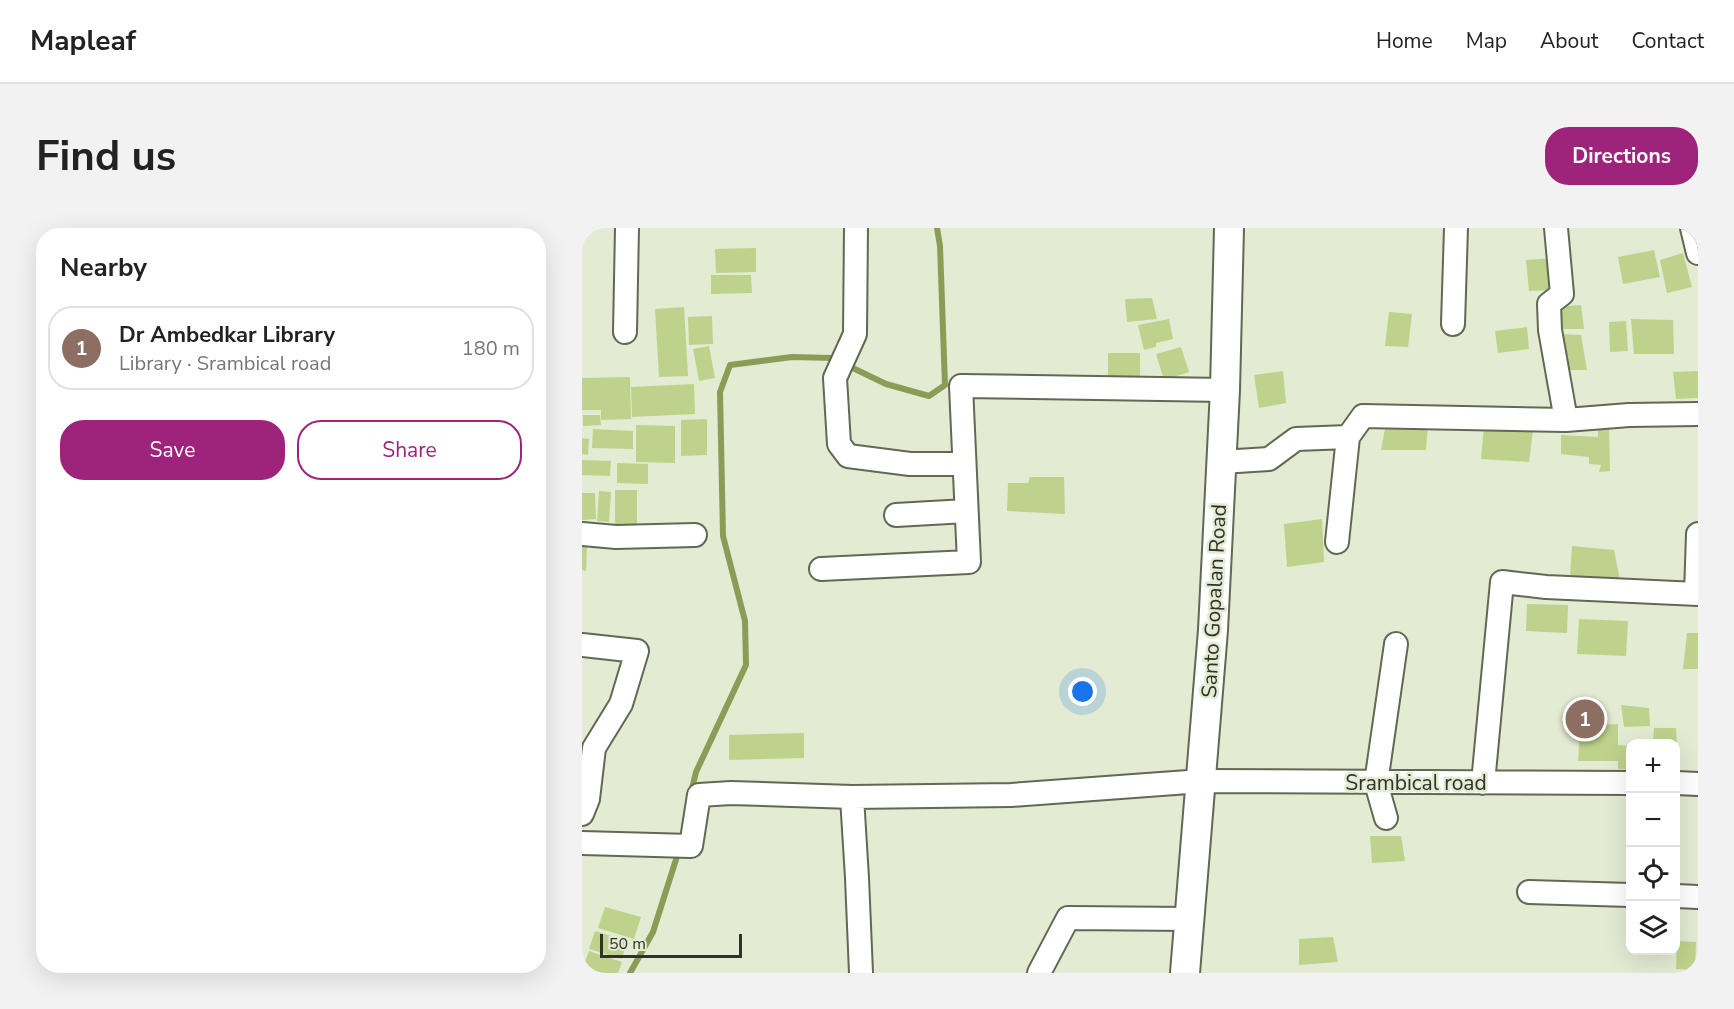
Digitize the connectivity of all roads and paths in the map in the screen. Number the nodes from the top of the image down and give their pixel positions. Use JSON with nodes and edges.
{"nodes":[{"id":1,"x":627,"y":228,"type":"edge"},
{"id":2,"x":856,"y":228,"type":"edge"},
{"id":3,"x":1229,"y":228,"type":"edge"},
{"id":4,"x":1456,"y":228,"type":"edge"},
{"id":5,"x":1556,"y":228,"type":"edge"},
{"id":6,"x":1692,"y":228,"type":"edge"},
{"id":7,"x":1698,"y":253,"type":"edge"},
{"id":8,"x":1453,"y":324,"type":"dead end"},
{"id":9,"x":625,"y":332,"type":"dead end"},
{"id":10,"x":1225,"y":390,"type":"junction"},
{"id":11,"x":1698,"y":414,"type":"edge"},
{"id":12,"x":1566,"y":420,"type":"junction"},
{"id":13,"x":1348,"y":437,"type":"junction"},
{"id":14,"x":1221,"y":462,"type":"junction"},
{"id":15,"x":964,"y":464,"type":"junction"},
{"id":16,"x":966,"y":511,"type":"junction"},
{"id":17,"x":896,"y":515,"type":"dead end"},
{"id":18,"x":582,"y":534,"type":"edge"},
{"id":19,"x":1698,"y":534,"type":"edge"},
{"id":20,"x":695,"y":535,"type":"dead end"},
{"id":21,"x":1338,"y":542,"type":"dead end"},
{"id":22,"x":821,"y":569,"type":"dead end"},
{"id":23,"x":1697,"y":594,"type":"edge"},
{"id":24,"x":1396,"y":644,"type":"dead end"},
{"id":25,"x":582,"y":645,"type":"edge"},
{"id":26,"x":1202,"y":781,"type":"junction"},
{"id":27,"x":1376,"y":783,"type":"junction"},
{"id":28,"x":1483,"y":783,"type":"junction"},
{"id":29,"x":1626,"y":783,"type":"edge"},
{"id":30,"x":1680,"y":783,"type":"edge"},
{"id":31,"x":1698,"y":784,"type":"edge"},
{"id":32,"x":852,"y":797,"type":"junction"},
{"id":33,"x":582,"y":814,"type":"edge"},
{"id":34,"x":1386,"y":818,"type":"dead end"},
{"id":35,"x":582,"y":843,"type":"edge"},
{"id":36,"x":1528,"y":892,"type":"dead end"},
{"id":37,"x":1626,"y":895,"type":"edge"},
{"id":38,"x":1680,"y":896,"type":"edge"},
{"id":39,"x":1698,"y":897,"type":"edge"},
{"id":40,"x":1190,"y":919,"type":"junction"},
{"id":41,"x":861,"y":973,"type":"edge"},
{"id":42,"x":1039,"y":973,"type":"edge"},
{"id":43,"x":1185,"y":973,"type":"edge"}],
"edges":[{"from":1,"to":9,"type":"street"},
{"from":2,"to":15,"type":"street"},
{"from":3,"to":10,"type":"main road","name":"Santo Gopalan Road"},
{"from":4,"to":8,"type":"street"},
{"from":5,"to":12,"type":"street"},
{"from":6,"to":7,"type":"street"},
{"from":10,"to":14,"type":"main road","name":"Santo Gopalan Road"},
{"from":10,"to":15,"type":"street"},
{"from":11,"to":12,"type":"street"},
{"from":12,"to":13,"type":"street"},
{"from":13,"to":14,"type":"street"},
{"from":13,"to":21,"type":"street"},
{"from":14,"to":26,"type":"main road","name":"Santo Gopalan Road"},
{"from":15,"to":16,"type":"street"},
{"from":16,"to":17,"type":"street"},
{"from":16,"to":22,"type":"street"},
{"from":18,"to":20,"type":"street"},
{"from":19,"to":23,"type":"street"},
{"from":23,"to":28,"type":"street"},
{"from":24,"to":27,"type":"street"},
{"from":25,"to":33,"type":"street"},
{"from":26,"to":27,"type":"street","name":"Srambical road"},
{"from":26,"to":32,"type":"street","name":"Srambical road"},
{"from":26,"to":40,"type":"main road","name":"Santo Gopalan Road"},
{"from":27,"to":28,"type":"street","name":"Srambical road"},
{"from":27,"to":34,"type":"street"},
{"from":28,"to":29,"type":"street","name":"Srambical road"},
{"from":30,"to":31,"type":"street"},
{"from":32,"to":35,"type":"street","name":"Srambical road"},
{"from":32,"to":41,"type":"street"},
{"from":36,"to":37,"type":"street"},
{"from":38,"to":39,"type":"street"},
{"from":40,"to":42,"type":"street"},
{"from":40,"to":43,"type":"main road","name":"Santo Gopalan Road"}]}
